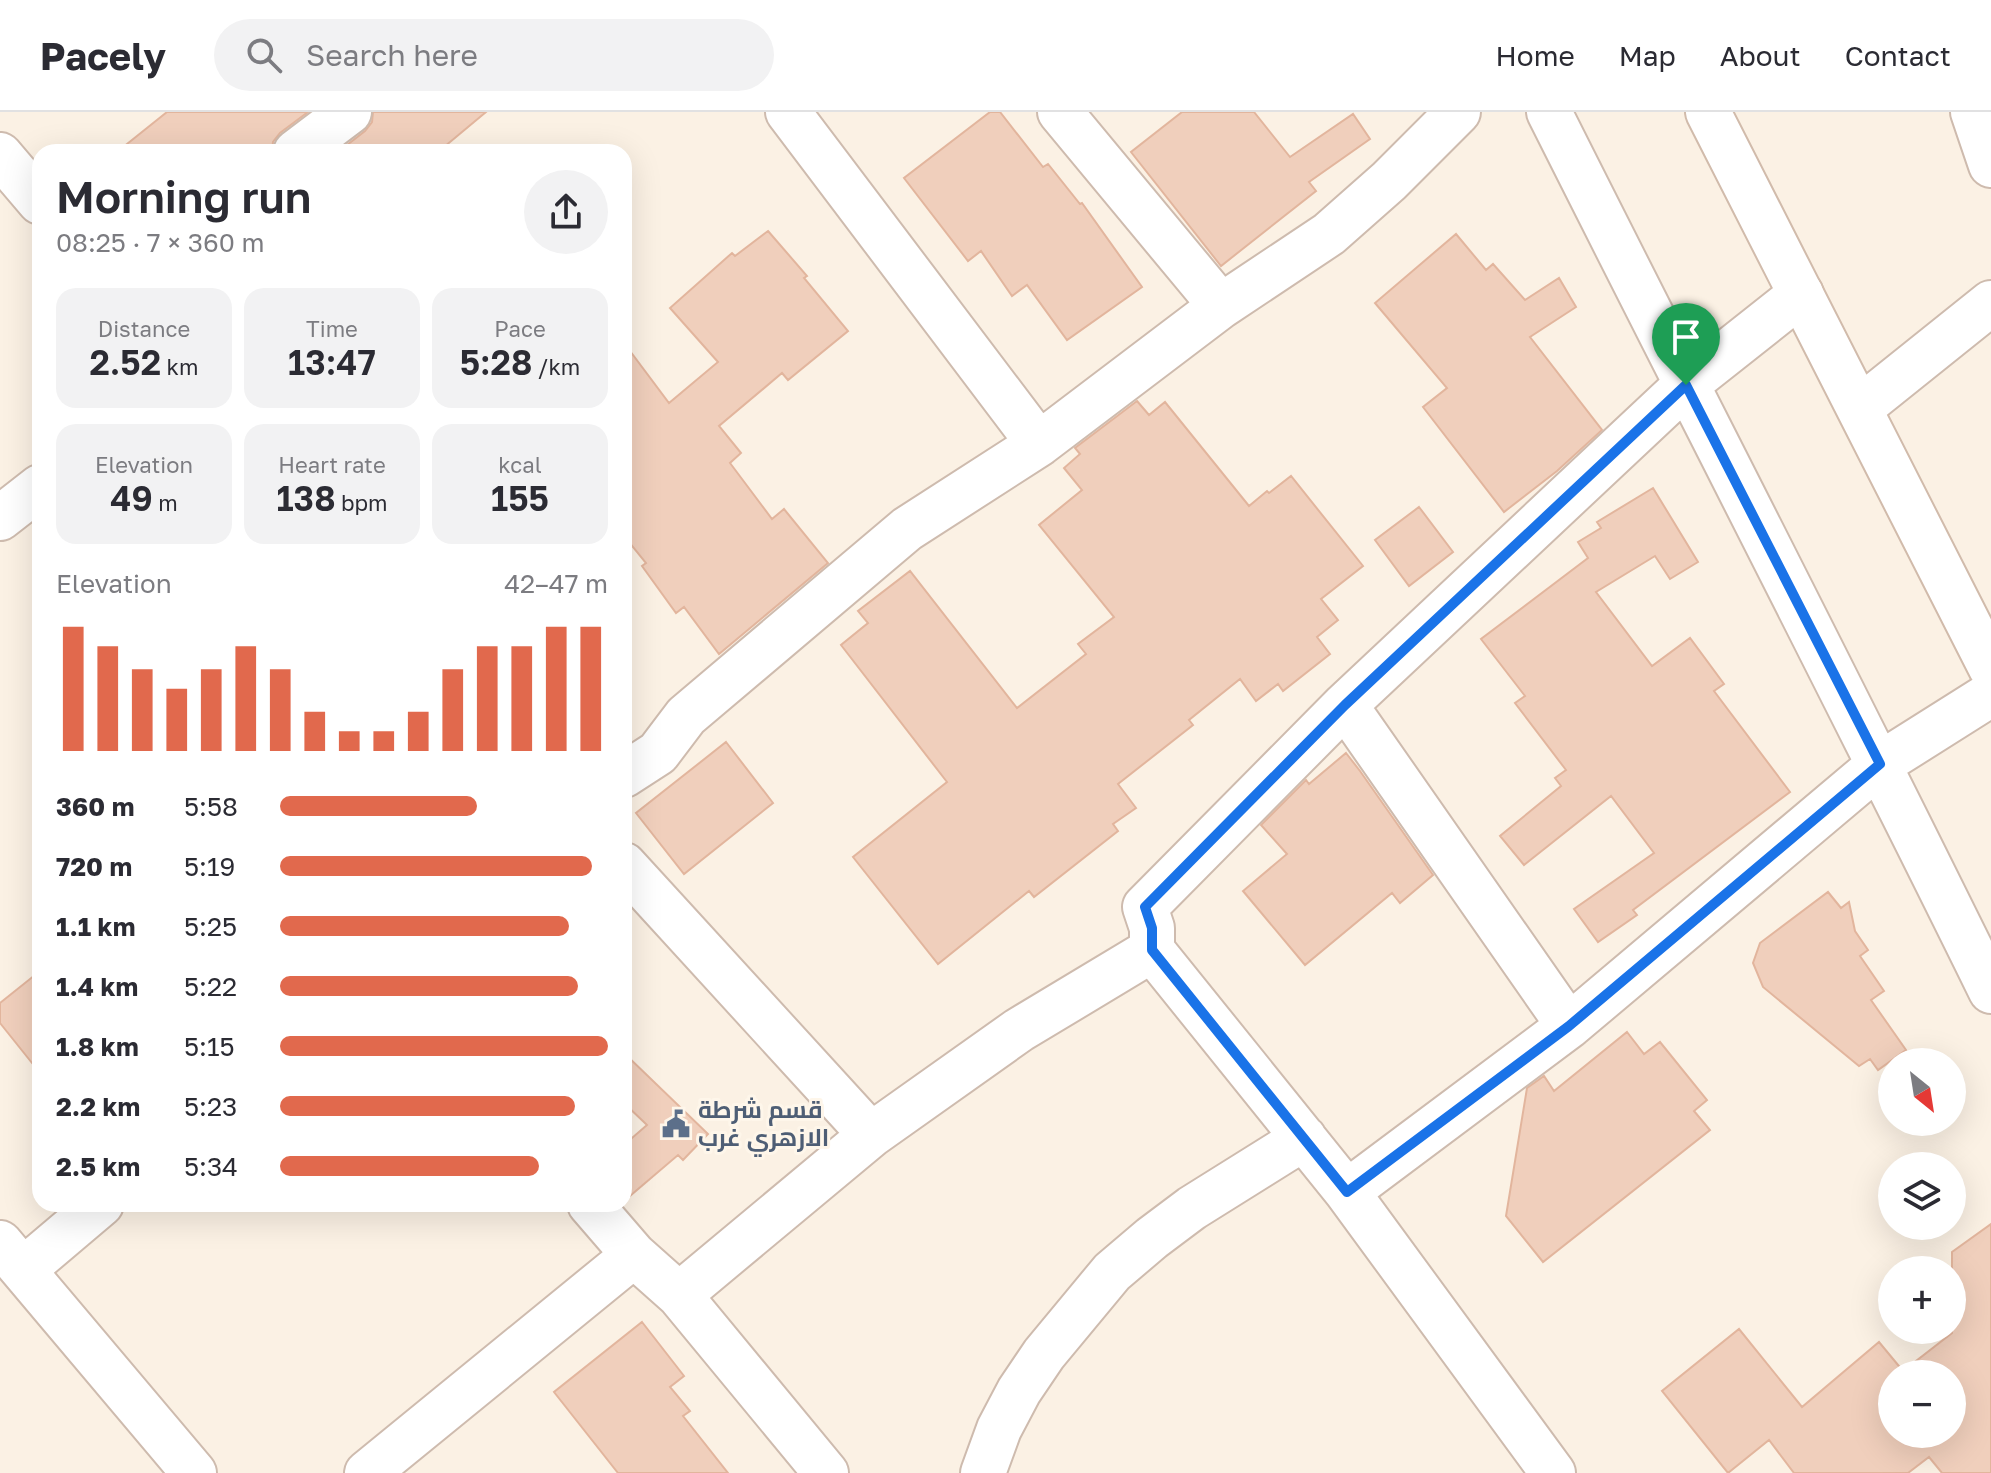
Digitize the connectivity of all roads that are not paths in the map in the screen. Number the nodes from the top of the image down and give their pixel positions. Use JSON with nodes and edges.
{"nodes":[{"id":1,"x":349,"y":112,"type":"edge"},
{"id":2,"x":788,"y":112,"type":"edge"},
{"id":3,"x":1060,"y":112,"type":"edge"},
{"id":4,"x":1458,"y":112,"type":"edge"},
{"id":5,"x":1549,"y":112,"type":"edge"},
{"id":6,"x":1708,"y":112,"type":"edge"},
{"id":7,"x":1973,"y":112,"type":"edge"},
{"id":8,"x":307,"y":144,"type":"edge"},
{"id":9,"x":0,"y":155,"type":"edge"},
{"id":10,"x":1991,"y":165,"type":"edge"},
{"id":11,"x":32,"y":193,"type":"edge"},
{"id":12,"x":1801,"y":294,"type":"junction"},
{"id":13,"x":1991,"y":303,"type":"edge"},
{"id":14,"x":1221,"y":306,"type":"junction"},
{"id":15,"x":1686,"y":385,"type":"junction"},
{"id":16,"x":1860,"y":408,"type":"junction"},
{"id":17,"x":1039,"y":444,"type":"junction"},
{"id":18,"x":32,"y":493,"type":"edge"},
{"id":19,"x":0,"y":518,"type":"edge"},
{"id":20,"x":1991,"y":668,"type":"edge"},
{"id":21,"x":1991,"y":694,"type":"edge"},
{"id":22,"x":1345,"y":705,"type":"junction"},
{"id":23,"x":1880,"y":764,"type":"junction"},
{"id":24,"x":632,"y":770,"type":"edge"},
{"id":25,"x":632,"y":874,"type":"edge"},
{"id":26,"x":1152,"y":950,"type":"junction"},
{"id":27,"x":1991,"y":991,"type":"edge"},
{"id":28,"x":1569,"y":1026,"type":"junction"},
{"id":29,"x":871,"y":1135,"type":"junction"},
{"id":30,"x":1304,"y":1138,"type":"junction"},
{"id":31,"x":1347,"y":1192,"type":"junction"},
{"id":32,"x":87,"y":1212,"type":"edge"},
{"id":33,"x":597,"y":1212,"type":"edge"},
{"id":34,"x":634,"y":1255,"type":"junction"},
{"id":35,"x":11,"y":1256,"type":"edge"},
{"id":36,"x":679,"y":1295,"type":"junction"},
{"id":37,"x":194,"y":1473,"type":"edge"},
{"id":38,"x":367,"y":1473,"type":"edge"},
{"id":39,"x":826,"y":1473,"type":"edge"},
{"id":40,"x":983,"y":1473,"type":"edge"},
{"id":41,"x":1553,"y":1473,"type":"edge"}],
"edges":[{"from":1,"to":8,"type":"street"},
{"from":2,"to":17,"type":"street"},
{"from":3,"to":14,"type":"street"},
{"from":4,"to":14,"type":"street"},
{"from":5,"to":15,"type":"street"},
{"from":6,"to":12,"type":"street"},
{"from":7,"to":10,"type":"street"},
{"from":9,"to":11,"type":"street"},
{"from":12,"to":15,"type":"street"},
{"from":12,"to":16,"type":"street"},
{"from":13,"to":16,"type":"street"},
{"from":14,"to":17,"type":"street"},
{"from":15,"to":22,"type":"street"},
{"from":15,"to":23,"type":"street"},
{"from":16,"to":20,"type":"street"},
{"from":17,"to":24,"type":"street"},
{"from":18,"to":19,"type":"street"},
{"from":21,"to":23,"type":"street"},
{"from":22,"to":26,"type":"street"},
{"from":22,"to":28,"type":"street"},
{"from":23,"to":27,"type":"street"},
{"from":23,"to":28,"type":"street"},
{"from":25,"to":29,"type":"street"},
{"from":26,"to":29,"type":"street"},
{"from":26,"to":30,"type":"street"},
{"from":28,"to":31,"type":"street"},
{"from":29,"to":36,"type":"street"},
{"from":30,"to":31,"type":"street"},
{"from":30,"to":40,"type":"street"},
{"from":31,"to":41,"type":"street"},
{"from":32,"to":35,"type":"street"},
{"from":33,"to":34,"type":"street"},
{"from":34,"to":36,"type":"street"},
{"from":34,"to":38,"type":"street"},
{"from":35,"to":37,"type":"street"},
{"from":36,"to":39,"type":"street"}]}
